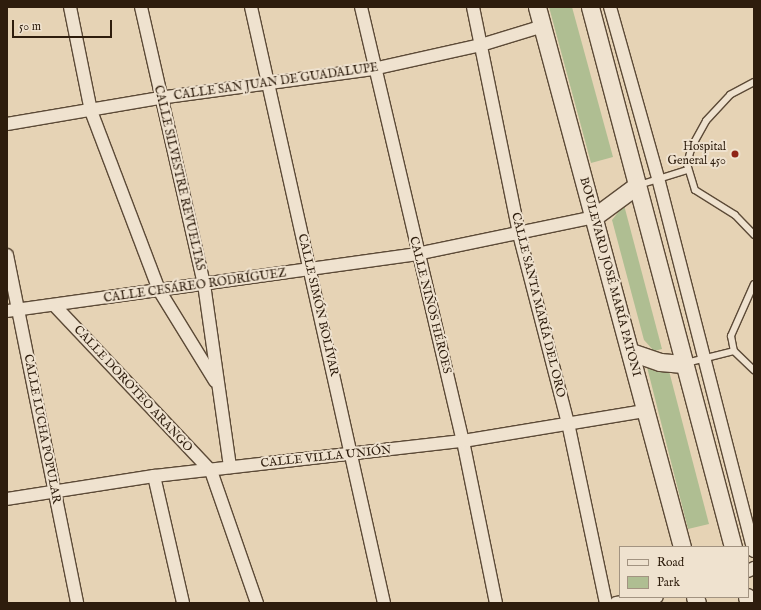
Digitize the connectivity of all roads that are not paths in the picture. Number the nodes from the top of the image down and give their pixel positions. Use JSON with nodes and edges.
{"nodes":[{"id":1,"x":70,"y":7,"type":"edge"},
{"id":2,"x":141,"y":7,"type":"edge"},
{"id":3,"x":251,"y":7,"type":"edge"},
{"id":4,"x":361,"y":7,"type":"edge"},
{"id":5,"x":473,"y":7,"type":"edge"},
{"id":6,"x":537,"y":7,"type":"edge"},
{"id":7,"x":590,"y":7,"type":"edge"},
{"id":8,"x":610,"y":7,"type":"edge"},
{"id":9,"x":543,"y":26,"type":"junction"},
{"id":10,"x":481,"y":45,"type":"junction"},
{"id":11,"x":373,"y":69,"type":"junction"},
{"id":12,"x":754,"y":82,"type":"edge"},
{"id":13,"x":266,"y":84,"type":"junction"},
{"id":14,"x":159,"y":98,"type":"junction"},
{"id":15,"x":90,"y":111,"type":"junction"},
{"id":16,"x":7,"y":124,"type":"edge"},
{"id":17,"x":687,"y":170,"type":"junction"},
{"id":18,"x":658,"y":178,"type":"junction"},
{"id":19,"x":636,"y":186,"type":"junction"},
{"id":20,"x":594,"y":217,"type":"junction"},
{"id":21,"x":519,"y":234,"type":"junction"},
{"id":22,"x":754,"y":235,"type":"edge"},
{"id":23,"x":417,"y":254,"type":"junction"},
{"id":24,"x":8,"y":259,"type":"edge"},
{"id":25,"x":310,"y":270,"type":"junction"},
{"id":26,"x":204,"y":284,"type":"junction"},
{"id":27,"x":754,"y":284,"type":"edge"},
{"id":28,"x":159,"y":290,"type":"junction"},
{"id":29,"x":55,"y":306,"type":"junction"},
{"id":30,"x":20,"y":310,"type":"junction"},
{"id":31,"x":7,"y":311,"type":"edge"},
{"id":32,"x":734,"y":351,"type":"junction"},
{"id":33,"x":631,"y":352,"type":"junction"},
{"id":34,"x":704,"y":359,"type":"junction"},
{"id":35,"x":683,"y":364,"type":"junction"},
{"id":36,"x":754,"y":370,"type":"edge"},
{"id":37,"x":218,"y":386,"type":"junction"},
{"id":38,"x":645,"y":411,"type":"junction"},
{"id":39,"x":568,"y":423,"type":"junction"},
{"id":40,"x":463,"y":441,"type":"junction"},
{"id":41,"x":353,"y":454,"type":"junction"},
{"id":42,"x":230,"y":468,"type":"junction"},
{"id":43,"x":211,"y":471,"type":"junction"},
{"id":44,"x":154,"y":476,"type":"junction"},
{"id":45,"x":54,"y":493,"type":"junction"},
{"id":46,"x":7,"y":499,"type":"edge"},
{"id":47,"x":753,"y":539,"type":"edge"},
{"id":48,"x":682,"y":546,"type":"edge"},
{"id":49,"x":733,"y":546,"type":"edge"},
{"id":50,"x":736,"y":546,"type":"edge"},
{"id":51,"x":754,"y":551,"type":"edge"},
{"id":52,"x":650,"y":598,"type":"edge"},
{"id":53,"x":77,"y":603,"type":"edge"},
{"id":54,"x":182,"y":603,"type":"edge"},
{"id":55,"x":257,"y":603,"type":"edge"},
{"id":56,"x":384,"y":603,"type":"edge"},
{"id":57,"x":496,"y":603,"type":"edge"},
{"id":58,"x":606,"y":603,"type":"edge"},
{"id":59,"x":616,"y":603,"type":"edge"}],
"edges":[{"from":1,"to":15,"type":"street"},
{"from":2,"to":14,"type":"street","name":"CALLE SILVESTRE REVUELTAS"},
{"from":3,"to":13,"type":"street","name":"CALLE SIMÓN BOLÍVAR"},
{"from":4,"to":11,"type":"street","name":"CALLE NIÑOS HÉROES"},
{"from":5,"to":10,"type":"street","name":"CALLE SANTA MARÍA DEL ORO"},
{"from":6,"to":9,"type":"main road","name":"BOULEVARD JOSÉ MARÍA PATONI"},
{"from":7,"to":19,"type":"main road"},
{"from":8,"to":18,"type":"street"},
{"from":9,"to":10,"type":"street","name":"CALLE SAN JUAN DE GUADALUPE"},
{"from":9,"to":20,"type":"main road","name":"BOULEVARD JOSÉ MARÍA PATONI"},
{"from":10,"to":11,"type":"street","name":"CALLE SAN JUAN DE GUADALUPE"},
{"from":10,"to":21,"type":"street","name":"CALLE SANTA MARÍA DEL ORO"},
{"from":11,"to":13,"type":"street","name":"CALLE SAN JUAN DE GUADALUPE"},
{"from":11,"to":23,"type":"street","name":"CALLE NIÑOS HÉROES"},
{"from":12,"to":17,"type":"lane"},
{"from":13,"to":14,"type":"street","name":"CALLE SAN JUAN DE GUADALUPE"},
{"from":13,"to":25,"type":"street","name":"CALLE SIMÓN BOLÍVAR"},
{"from":14,"to":15,"type":"street","name":"CALLE SAN JUAN DE GUADALUPE"},
{"from":14,"to":26,"type":"street","name":"CALLE SILVESTRE REVUELTAS"},
{"from":15,"to":16,"type":"street","name":"CALLE SAN JUAN DE GUADALUPE"},
{"from":15,"to":28,"type":"street"},
{"from":17,"to":18,"type":"lane"},
{"from":17,"to":22,"type":"lane"},
{"from":18,"to":19,"type":"lane"},
{"from":18,"to":34,"type":"street"},
{"from":19,"to":20,"type":"main road"},
{"from":19,"to":35,"type":"main road"},
{"from":20,"to":21,"type":"street","name":"CALLE CESÁREO RODRÍGUEZ"},
{"from":20,"to":33,"type":"main road","name":"BOULEVARD JOSÉ MARÍA PATONI"},
{"from":21,"to":23,"type":"street","name":"CALLE CESÁREO RODRÍGUEZ"},
{"from":21,"to":39,"type":"street","name":"CALLE SANTA MARÍA DEL ORO"},
{"from":23,"to":25,"type":"street","name":"CALLE CESÁREO RODRÍGUEZ"},
{"from":23,"to":40,"type":"street","name":"CALLE NIÑOS HÉROES"},
{"from":24,"to":30,"type":"street","name":"CALLE LUCHA POPULAR"},
{"from":25,"to":26,"type":"street","name":"CALLE CESÁREO RODRÍGUEZ"},
{"from":25,"to":41,"type":"street","name":"CALLE SIMÓN BOLÍVAR"},
{"from":26,"to":28,"type":"street","name":"CALLE CESÁREO RODRÍGUEZ"},
{"from":26,"to":37,"type":"street","name":"CALLE SILVESTRE REVUELTAS"},
{"from":27,"to":32,"type":"lane"},
{"from":28,"to":29,"type":"street","name":"CALLE CESÁREO RODRÍGUEZ"},
{"from":28,"to":37,"type":"street"},
{"from":29,"to":30,"type":"street","name":"CALLE CESÁREO RODRÍGUEZ"},
{"from":29,"to":43,"type":"street","name":"CALLE DOROTEO ARANGO"},
{"from":30,"to":31,"type":"street","name":"CALLE CESÁREO RODRÍGUEZ"},
{"from":30,"to":45,"type":"street","name":"CALLE LUCHA POPULAR"},
{"from":32,"to":34,"type":"lane"},
{"from":32,"to":36,"type":"lane"},
{"from":33,"to":35,"type":"main road"},
{"from":33,"to":38,"type":"main road","name":"BOULEVARD JOSÉ MARÍA PATONI"},
{"from":34,"to":35,"type":"lane"},
{"from":34,"to":47,"type":"street"},
{"from":35,"to":49,"type":"main road"},
{"from":37,"to":42,"type":"street","name":"CALLE SILVESTRE REVUELTAS"},
{"from":38,"to":39,"type":"street","name":"CALLE VILLA UNIÓN"},
{"from":38,"to":48,"type":"main road","name":"BOULEVARD JOSÉ MARÍA PATONI"},
{"from":39,"to":40,"type":"street","name":"CALLE VILLA UNIÓN"},
{"from":39,"to":58,"type":"street","name":"CALLE SANTA MARÍA DEL ORO"},
{"from":40,"to":41,"type":"street","name":"CALLE VILLA UNIÓN"},
{"from":40,"to":57,"type":"street","name":"CALLE NIÑOS HÉROES"},
{"from":41,"to":42,"type":"street","name":"CALLE VILLA UNIÓN"},
{"from":41,"to":56,"type":"street","name":"CALLE SIMÓN BOLÍVAR"},
{"from":42,"to":43,"type":"street","name":"CALLE VILLA UNIÓN"},
{"from":43,"to":44,"type":"street","name":"CALLE VILLA UNIÓN"},
{"from":43,"to":55,"type":"street"},
{"from":44,"to":45,"type":"street","name":"CALLE VILLA UNIÓN"},
{"from":44,"to":54,"type":"street"},
{"from":45,"to":46,"type":"street","name":"CALLE VILLA UNIÓN"},
{"from":45,"to":53,"type":"street","name":"CALLE LUCHA POPULAR"},
{"from":47,"to":50,"type":"street"},
{"from":47,"to":51,"type":"street"},
{"from":52,"to":59,"type":"street"}]}
